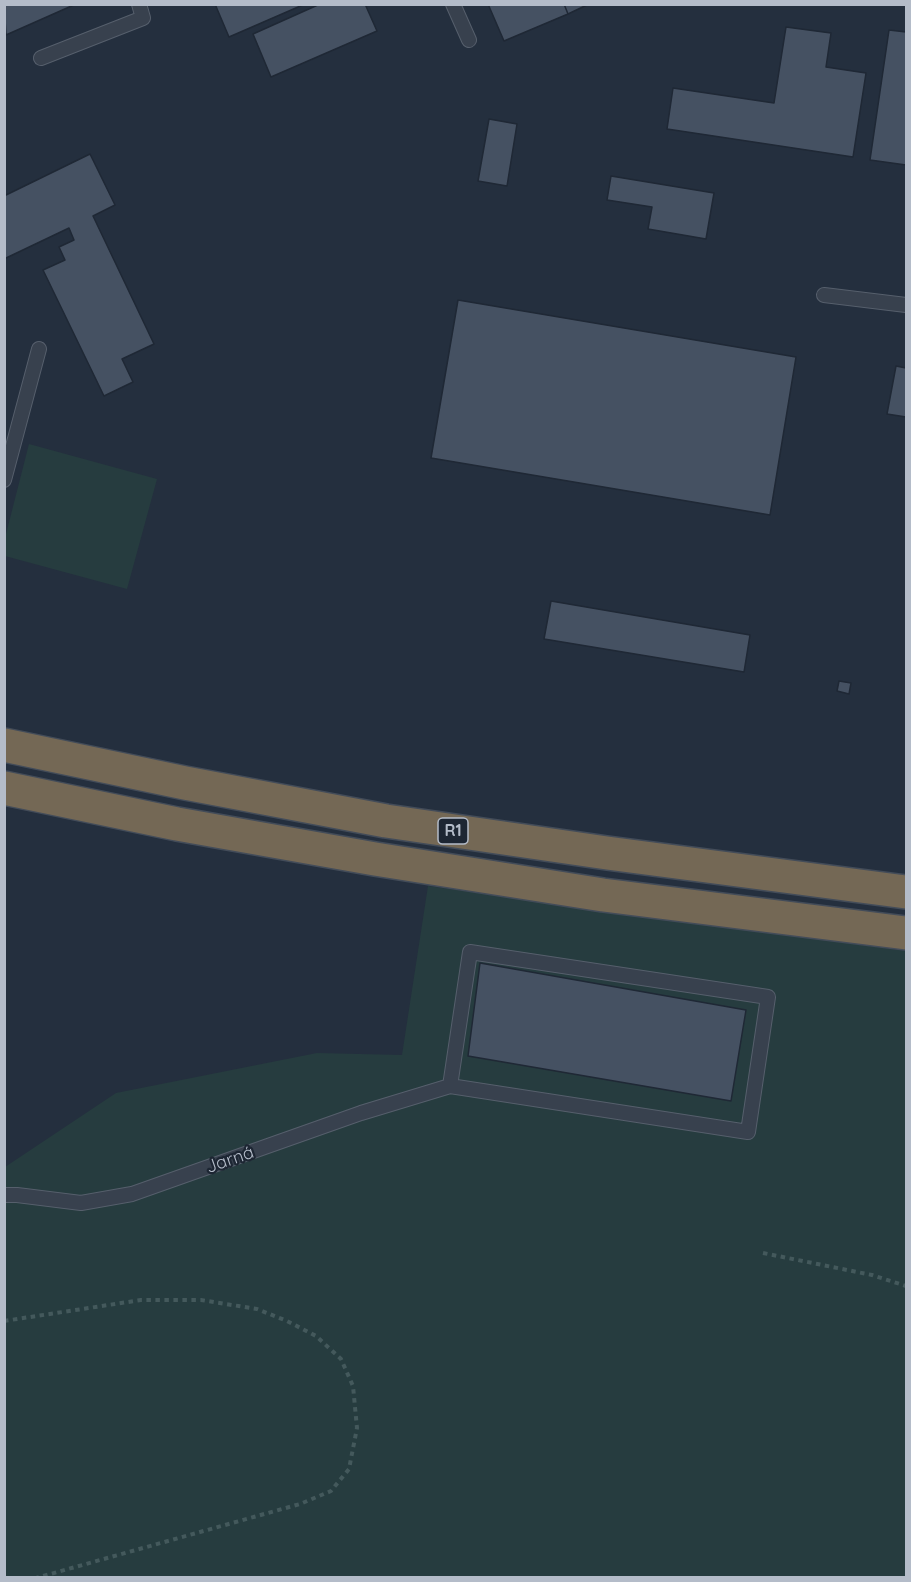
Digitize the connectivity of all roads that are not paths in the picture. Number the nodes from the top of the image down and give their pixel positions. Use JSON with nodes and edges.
{"nodes":[{"id":1,"x":139,"y":4,"type":"edge"},
{"id":2,"x":453,"y":4,"type":"edge"},
{"id":3,"x":469,"y":40,"type":"dead end"},
{"id":4,"x":41,"y":58,"type":"dead end"},
{"id":5,"x":824,"y":295,"type":"dead end"},
{"id":6,"x":906,"y":305,"type":"edge"},
{"id":7,"x":39,"y":349,"type":"dead end"},
{"id":8,"x":4,"y":480,"type":"edge"},
{"id":9,"x":4,"y":745,"type":"edge"},
{"id":10,"x":4,"y":788,"type":"edge"},
{"id":11,"x":906,"y":892,"type":"edge"},
{"id":12,"x":906,"y":933,"type":"edge"},
{"id":13,"x":450,"y":1086,"type":"junction"},
{"id":14,"x":4,"y":1196,"type":"edge"}],
"edges":[{"from":1,"to":4,"type":"lane"},
{"from":2,"to":3,"type":"lane"},
{"from":5,"to":6,"type":"lane"},
{"from":7,"to":8,"type":"lane"},
{"from":9,"to":11,"type":"highway","number":"R1"},
{"from":10,"to":12,"type":"highway","number":"R1"},
{"from":13,"to":13,"type":"lane"},
{"from":13,"to":14,"type":"lane","name":"Jarná"}]}
